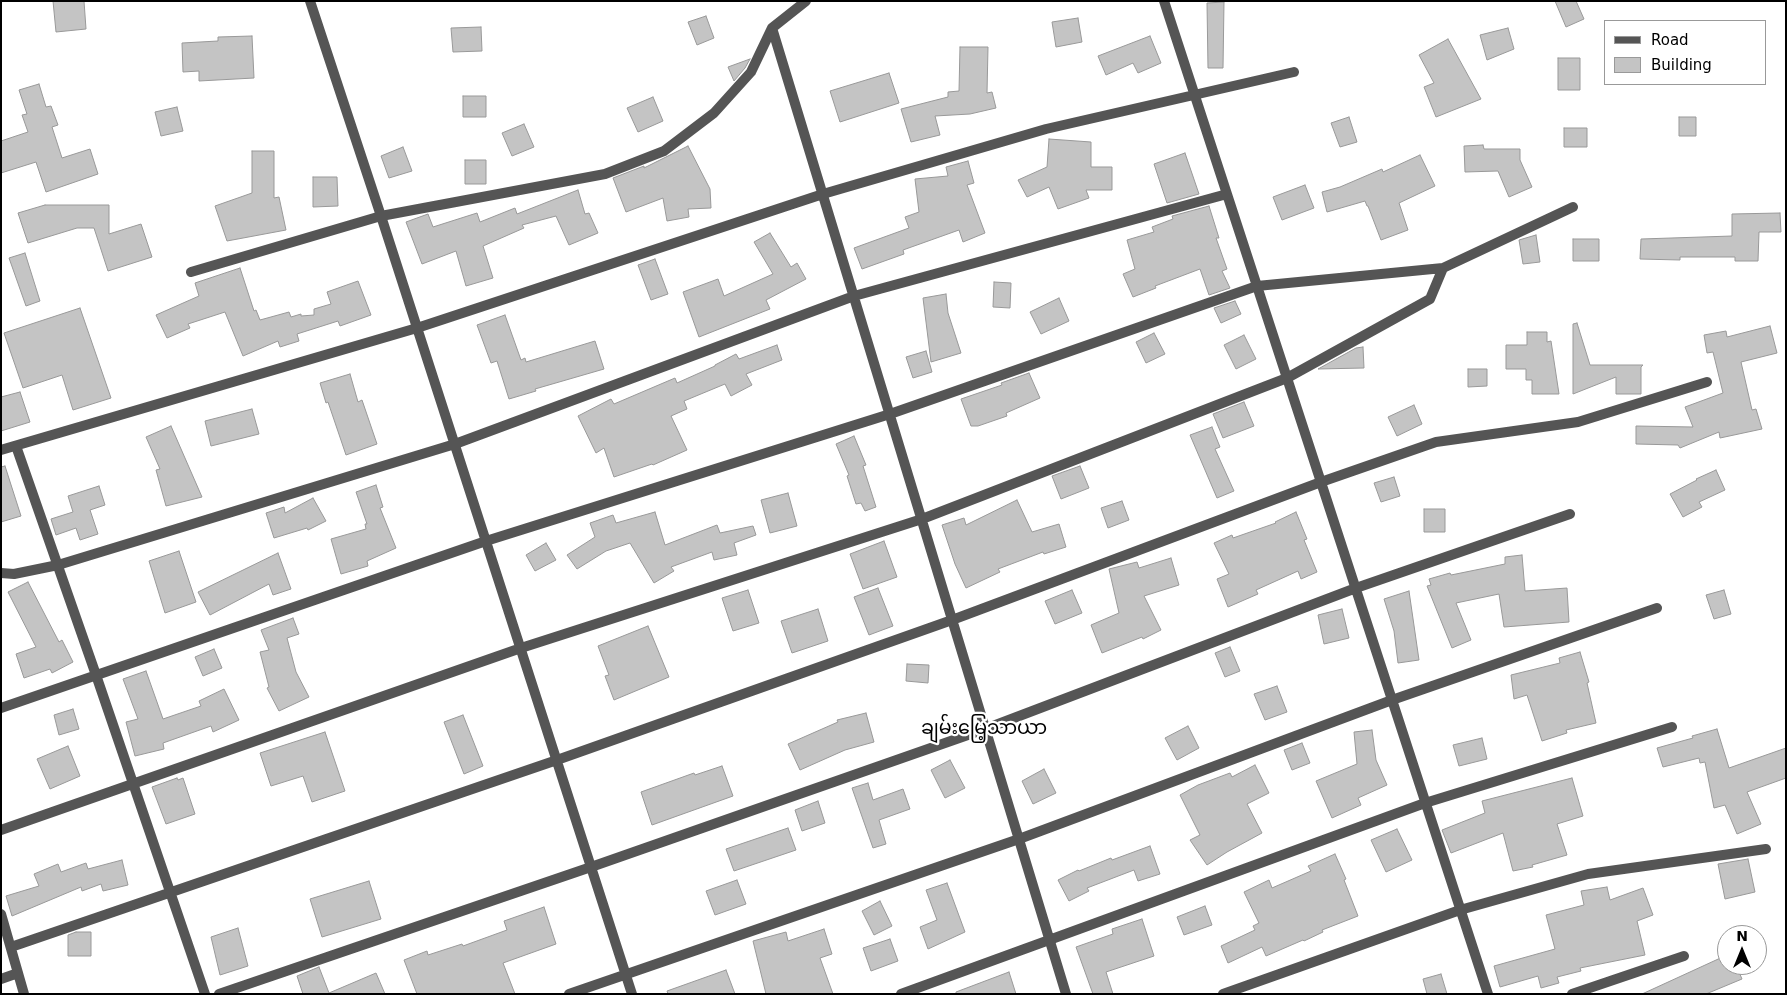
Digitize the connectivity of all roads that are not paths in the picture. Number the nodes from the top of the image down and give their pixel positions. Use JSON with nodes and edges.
{"nodes":[{"id":1,"x":310,"y":1,"type":"edge"},
{"id":2,"x":806,"y":1,"type":"edge"},
{"id":3,"x":1164,"y":1,"type":"edge"},
{"id":4,"x":772,"y":28,"type":"junction"},
{"id":5,"x":1294,"y":72,"type":"dead end"},
{"id":6,"x":1195,"y":95,"type":"junction"},
{"id":7,"x":823,"y":194,"type":"junction"},
{"id":8,"x":1227,"y":194,"type":"junction"},
{"id":9,"x":1573,"y":207,"type":"dead end"},
{"id":10,"x":381,"y":216,"type":"junction"},
{"id":11,"x":1443,"y":268,"type":"junction"},
{"id":12,"x":191,"y":272,"type":"dead end"},
{"id":13,"x":1257,"y":286,"type":"junction"},
{"id":14,"x":854,"y":296,"type":"junction"},
{"id":15,"x":417,"y":328,"type":"junction"},
{"id":16,"x":1287,"y":378,"type":"junction"},
{"id":17,"x":1707,"y":382,"type":"dead end"},
{"id":18,"x":890,"y":414,"type":"junction"},
{"id":19,"x":455,"y":444,"type":"junction"},
{"id":20,"x":16,"y":446,"type":"junction"},
{"id":21,"x":1,"y":450,"type":"edge"},
{"id":22,"x":1321,"y":482,"type":"junction"},
{"id":23,"x":1570,"y":514,"type":"dead end"},
{"id":24,"x":922,"y":519,"type":"junction"},
{"id":25,"x":486,"y":541,"type":"junction"},
{"id":26,"x":58,"y":565,"type":"junction"},
{"id":27,"x":1,"y":573,"type":"edge"},
{"id":28,"x":1356,"y":588,"type":"junction"},
{"id":29,"x":1657,"y":608,"type":"dead end"},
{"id":30,"x":952,"y":620,"type":"junction"},
{"id":31,"x":520,"y":648,"type":"junction"},
{"id":32,"x":96,"y":675,"type":"junction"},
{"id":33,"x":1392,"y":700,"type":"junction"},
{"id":34,"x":1,"y":708,"type":"edge"},
{"id":35,"x":1672,"y":727,"type":"dead end"},
{"id":36,"x":985,"y":729,"type":"junction"},
{"id":37,"x":557,"y":760,"type":"junction"},
{"id":38,"x":134,"y":783,"type":"junction"},
{"id":39,"x":1425,"y":802,"type":"junction"},
{"id":40,"x":1,"y":830,"type":"edge"},
{"id":41,"x":1019,"y":839,"type":"junction"},
{"id":42,"x":1766,"y":849,"type":"dead end"},
{"id":43,"x":591,"y":867,"type":"junction"},
{"id":44,"x":171,"y":892,"type":"junction"},
{"id":45,"x":1460,"y":910,"type":"junction"},
{"id":46,"x":1,"y":914,"type":"edge"},
{"id":47,"x":1050,"y":939,"type":"junction"},
{"id":48,"x":11,"y":948,"type":"junction"},
{"id":49,"x":1684,"y":956,"type":"dead end"},
{"id":50,"x":18,"y":973,"type":"junction"},
{"id":51,"x":626,"y":974,"type":"junction"},
{"id":52,"x":1,"y":979,"type":"edge"},
{"id":53,"x":24,"y":994,"type":"edge"},
{"id":54,"x":205,"y":994,"type":"edge"},
{"id":55,"x":219,"y":994,"type":"edge"},
{"id":56,"x":569,"y":994,"type":"edge"},
{"id":57,"x":632,"y":994,"type":"edge"},
{"id":58,"x":902,"y":994,"type":"edge"},
{"id":59,"x":1066,"y":994,"type":"edge"},
{"id":60,"x":1223,"y":994,"type":"edge"},
{"id":61,"x":1488,"y":994,"type":"edge"},
{"id":62,"x":1572,"y":994,"type":"edge"}],
"edges":[{"from":1,"to":10,"type":"street"},
{"from":2,"to":4,"type":"street"},
{"from":3,"to":6,"type":"street"},
{"from":4,"to":7,"type":"street"},
{"from":4,"to":10,"type":"street"},
{"from":5,"to":6,"type":"street"},
{"from":6,"to":7,"type":"street"},
{"from":6,"to":8,"type":"street"},
{"from":7,"to":14,"type":"street"},
{"from":7,"to":15,"type":"street"},
{"from":8,"to":13,"type":"street"},
{"from":8,"to":14,"type":"street"},
{"from":9,"to":11,"type":"street"},
{"from":10,"to":12,"type":"street"},
{"from":10,"to":15,"type":"street"},
{"from":11,"to":13,"type":"street"},
{"from":11,"to":16,"type":"street"},
{"from":13,"to":16,"type":"street"},
{"from":13,"to":18,"type":"street"},
{"from":14,"to":18,"type":"street"},
{"from":14,"to":19,"type":"street"},
{"from":15,"to":19,"type":"street"},
{"from":15,"to":20,"type":"street"},
{"from":16,"to":22,"type":"street"},
{"from":16,"to":24,"type":"street"},
{"from":17,"to":22,"type":"street"},
{"from":18,"to":24,"type":"street"},
{"from":18,"to":25,"type":"street"},
{"from":19,"to":25,"type":"street"},
{"from":19,"to":26,"type":"street"},
{"from":20,"to":21,"type":"street"},
{"from":20,"to":26,"type":"street"},
{"from":22,"to":28,"type":"street"},
{"from":22,"to":30,"type":"street"},
{"from":23,"to":28,"type":"street"},
{"from":24,"to":30,"type":"street"},
{"from":24,"to":31,"type":"street"},
{"from":25,"to":31,"type":"street"},
{"from":25,"to":32,"type":"street"},
{"from":26,"to":27,"type":"street"},
{"from":26,"to":32,"type":"street"},
{"from":28,"to":33,"type":"street"},
{"from":28,"to":36,"type":"street"},
{"from":29,"to":33,"type":"street"},
{"from":30,"to":36,"type":"street"},
{"from":30,"to":37,"type":"street"},
{"from":31,"to":37,"type":"street"},
{"from":31,"to":38,"type":"street"},
{"from":32,"to":34,"type":"street"},
{"from":32,"to":38,"type":"street"},
{"from":33,"to":39,"type":"street"},
{"from":33,"to":41,"type":"street"},
{"from":35,"to":39,"type":"street"},
{"from":36,"to":41,"type":"street"},
{"from":36,"to":43,"type":"street"},
{"from":37,"to":43,"type":"street"},
{"from":37,"to":44,"type":"street"},
{"from":38,"to":40,"type":"street"},
{"from":38,"to":44,"type":"street"},
{"from":39,"to":45,"type":"street"},
{"from":39,"to":47,"type":"street"},
{"from":41,"to":47,"type":"street"},
{"from":41,"to":51,"type":"street"},
{"from":42,"to":45,"type":"street"},
{"from":43,"to":51,"type":"street"},
{"from":43,"to":55,"type":"street"},
{"from":44,"to":48,"type":"street"},
{"from":44,"to":54,"type":"street"},
{"from":45,"to":60,"type":"street"},
{"from":45,"to":61,"type":"street"},
{"from":46,"to":48,"type":"street"},
{"from":47,"to":58,"type":"street"},
{"from":47,"to":59,"type":"street"},
{"from":48,"to":50,"type":"street"},
{"from":49,"to":62,"type":"street"},
{"from":50,"to":52,"type":"street"},
{"from":50,"to":53,"type":"street"},
{"from":51,"to":56,"type":"street"},
{"from":51,"to":57,"type":"street"}]}
